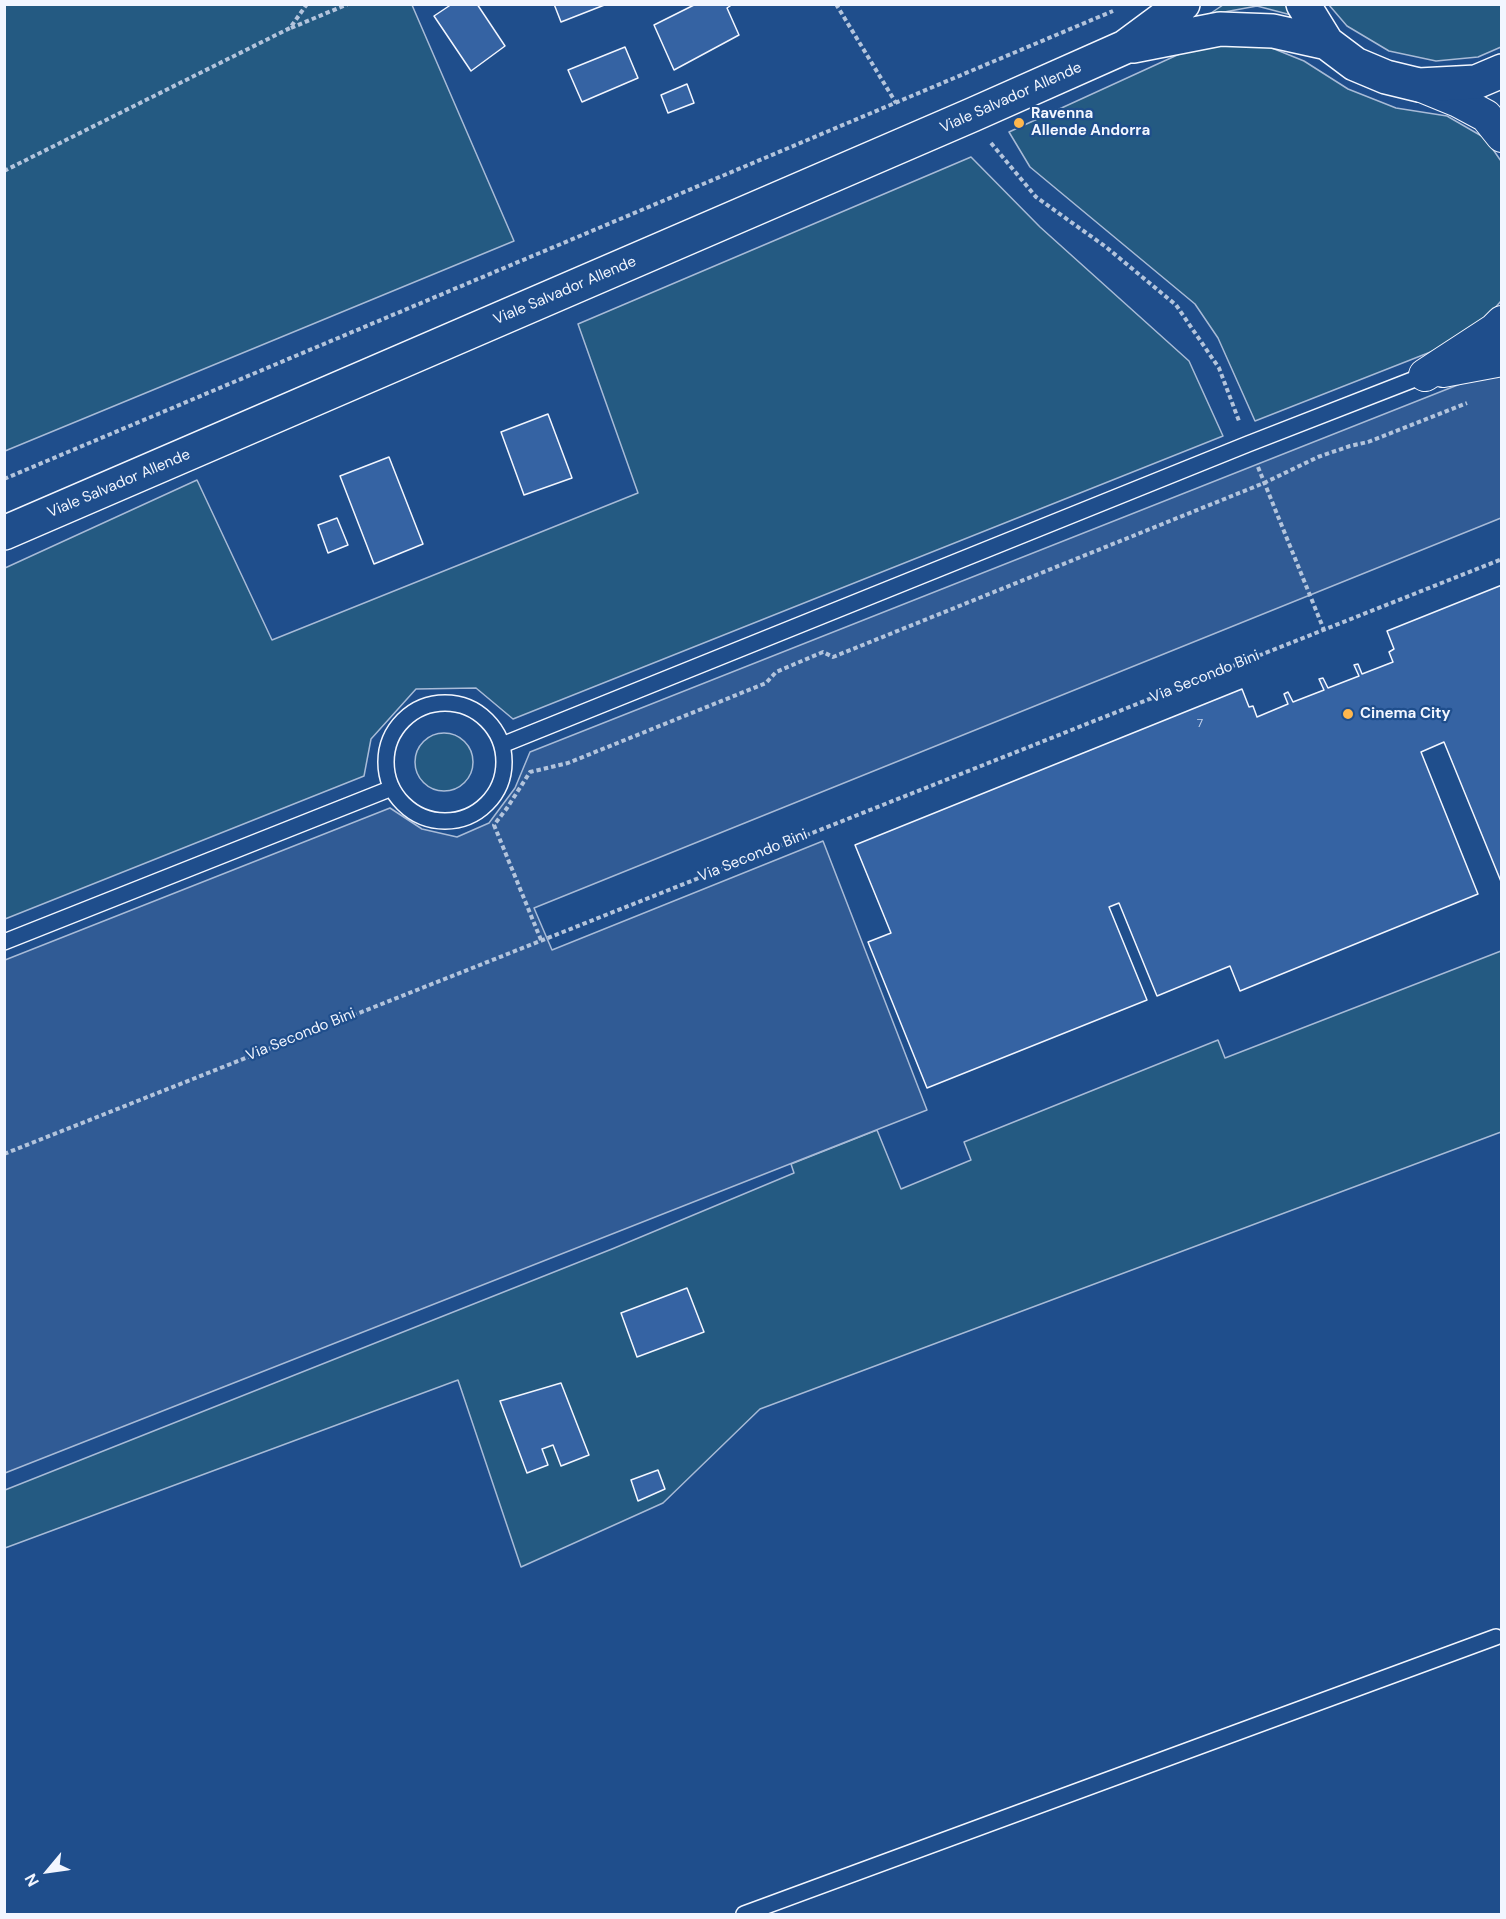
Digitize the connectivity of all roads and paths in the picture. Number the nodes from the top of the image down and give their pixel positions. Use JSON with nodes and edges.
{"nodes":[{"id":1,"x":308,"y":4,"type":"edge"},
{"id":2,"x":348,"y":4,"type":"edge"},
{"id":3,"x":836,"y":4,"type":"edge"},
{"id":4,"x":1183,"y":4,"type":"edge"},
{"id":5,"x":1303,"y":4,"type":"edge"},
{"id":6,"x":1117,"y":9,"type":"dead end"},
{"id":7,"x":290,"y":28,"type":"junction"},
{"id":8,"x":1327,"y":43,"type":"junction"},
{"id":9,"x":1125,"y":47,"type":"junction"},
{"id":10,"x":1502,"y":71,"type":"edge"},
{"id":11,"x":960,"y":75,"type":"junction"},
{"id":12,"x":1419,"y":85,"type":"junction"},
{"id":13,"x":896,"y":103,"type":"junction"},
{"id":14,"x":972,"y":115,"type":"junction"},
{"id":15,"x":1502,"y":136,"type":"edge"},
{"id":16,"x":4,"y":171,"type":"edge"},
{"id":17,"x":1502,"y":322,"type":"edge"},
{"id":18,"x":1502,"y":360,"type":"edge"},
{"id":19,"x":1425,"y":375,"type":"junction"},
{"id":20,"x":1468,"y":402,"type":"dead end"},
{"id":21,"x":1248,"y":444,"type":"junction"},
{"id":22,"x":4,"y":480,"type":"edge"},
{"id":23,"x":1264,"y":483,"type":"junction"},
{"id":24,"x":4,"y":533,"type":"edge"},
{"id":25,"x":1502,"y":559,"type":"edge"},
{"id":26,"x":1324,"y":630,"type":"junction"},
{"id":27,"x":502,"y":745,"type":"junction"},
{"id":28,"x":392,"y":788,"type":"junction"},
{"id":29,"x":541,"y":940,"type":"junction"},
{"id":30,"x":4,"y":942,"type":"edge"},
{"id":31,"x":4,"y":1154,"type":"edge"},
{"id":32,"x":1496,"y":1637,"type":"dead end"},
{"id":33,"x":744,"y":1914,"type":"edge"}],
"edges":[{"from":1,"to":7,"type":"path"},
{"from":2,"to":7,"type":"path"},
{"from":3,"to":13,"type":"path"},
{"from":4,"to":9,"type":"main road","name":"Viale Salvador Allende"},
{"from":5,"to":8,"type":"main road"},
{"from":6,"to":11,"type":"path"},
{"from":7,"to":16,"type":"path"},
{"from":8,"to":9,"type":"main road","name":"Viale Salvador Allende"},
{"from":8,"to":12,"type":"main road"},
{"from":9,"to":14,"type":"main road","name":"Viale Salvador Allende"},
{"from":10,"to":12,"type":"main road"},
{"from":11,"to":13,"type":"path"},
{"from":11,"to":14,"type":"path"},
{"from":12,"to":15,"type":"street"},
{"from":13,"to":22,"type":"path"},
{"from":14,"to":21,"type":"path"},
{"from":14,"to":24,"type":"main road","name":"Viale Salvador Allende"},
{"from":17,"to":19,"type":"street"},
{"from":18,"to":19,"type":"street"},
{"from":19,"to":21,"type":"lane"},
{"from":20,"to":23,"type":"path"},
{"from":21,"to":23,"type":"path"},
{"from":21,"to":27,"type":"lane"},
{"from":23,"to":26,"type":"path"},
{"from":23,"to":29,"type":"path"},
{"from":25,"to":26,"type":"path","name":"Via Secondo Bini"},
{"from":26,"to":29,"type":"path","name":"Via Secondo Bini"},
{"from":27,"to":28,"type":"lane"},
{"from":27,"to":28,"type":"lane"},
{"from":28,"to":30,"type":"lane"},
{"from":29,"to":31,"type":"path","name":"Via Secondo Bini"},
{"from":32,"to":33,"type":"lane"}]}
